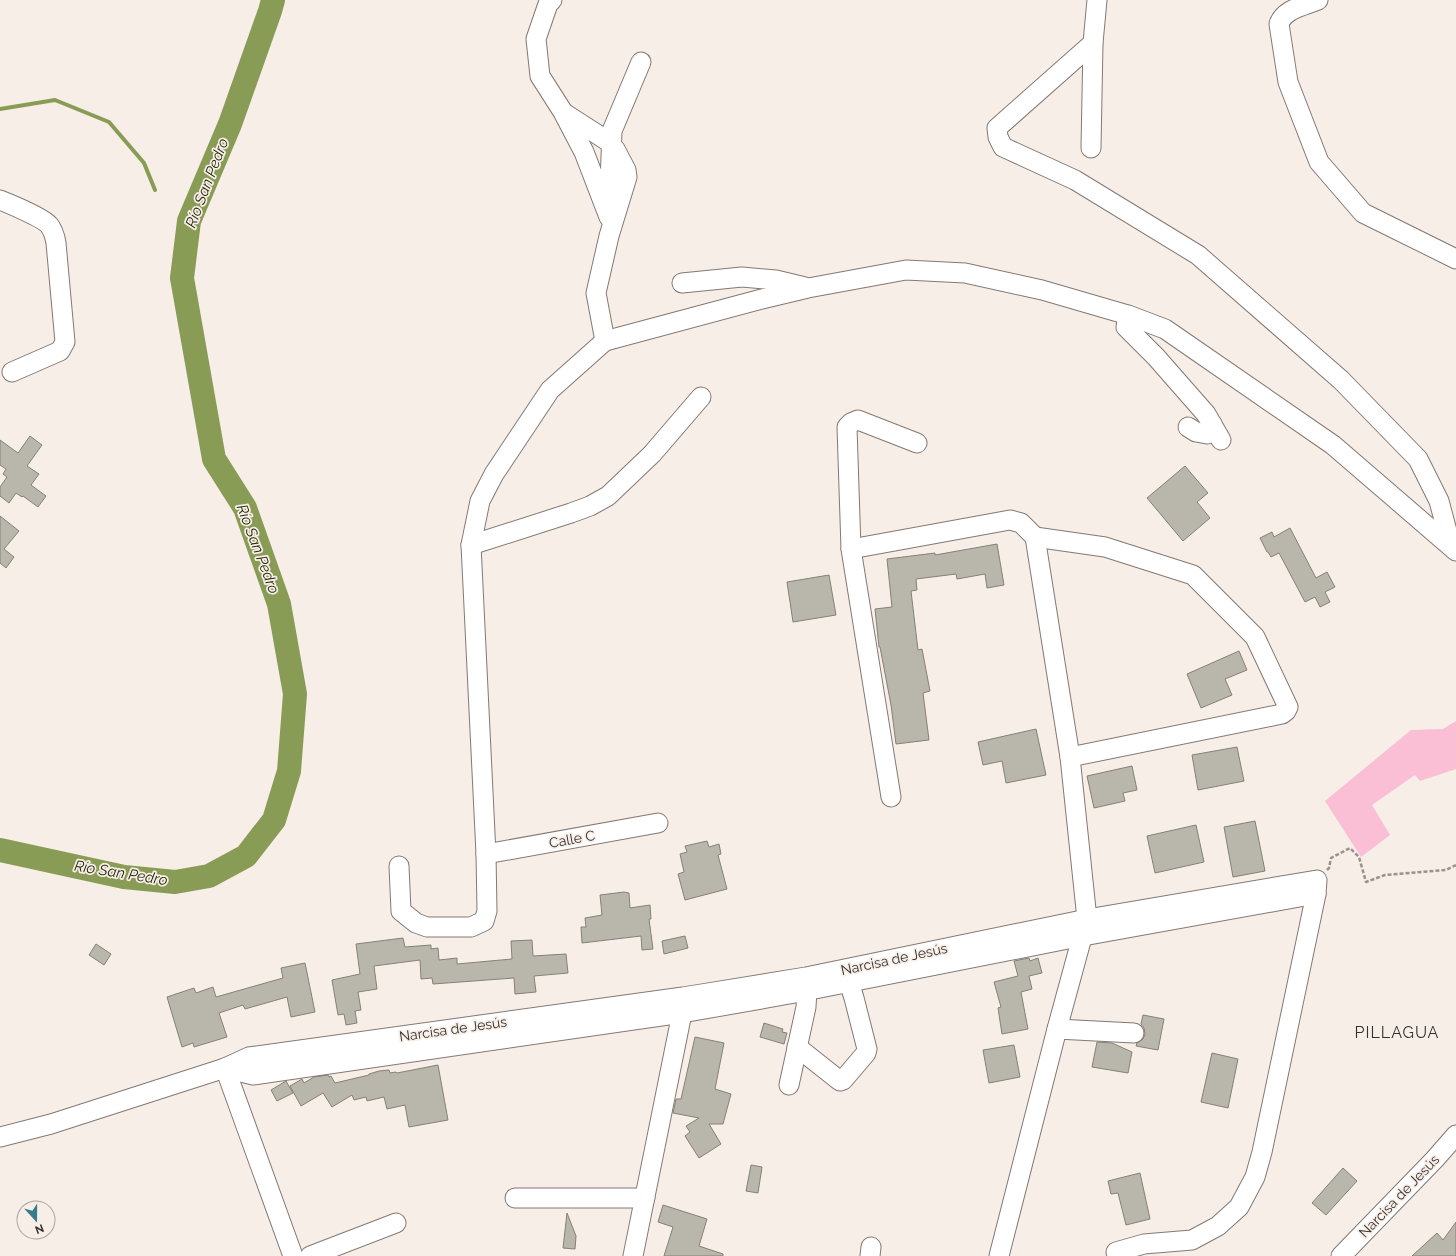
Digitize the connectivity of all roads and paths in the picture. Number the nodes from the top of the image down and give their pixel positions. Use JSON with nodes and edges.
{"nodes":[{"id":1,"x":552,"y":0,"type":"edge"},
{"id":2,"x":1097,"y":0,"type":"edge"},
{"id":3,"x":1318,"y":0,"type":"edge"},
{"id":4,"x":1283,"y":7,"type":"edge"},
{"id":5,"x":1093,"y":44,"type":"junction"},
{"id":6,"x":641,"y":62,"type":"dead end"},
{"id":7,"x":563,"y":112,"type":"junction"},
{"id":8,"x":1092,"y":148,"type":"dead end"},
{"id":9,"x":0,"y":200,"type":"edge"},
{"id":10,"x":609,"y":217,"type":"junction"},
{"id":11,"x":609,"y":236,"type":"junction"},
{"id":12,"x":1456,"y":259,"type":"edge"},
{"id":13,"x":682,"y":283,"type":"dead end"},
{"id":14,"x":808,"y":288,"type":"junction"},
{"id":15,"x":1128,"y":315,"type":"junction"},
{"id":16,"x":605,"y":341,"type":"junction"},
{"id":17,"x":12,"y":372,"type":"dead end"},
{"id":18,"x":701,"y":398,"type":"dead end"},
{"id":19,"x":1188,"y":427,"type":"dead end"},
{"id":20,"x":917,"y":443,"type":"dead end"},
{"id":21,"x":1035,"y":536,"type":"junction"},
{"id":22,"x":471,"y":545,"type":"junction"},
{"id":23,"x":1453,"y":548,"type":"edge"},
{"id":24,"x":851,"y":549,"type":"junction"},
{"id":25,"x":1070,"y":758,"type":"junction"},
{"id":26,"x":891,"y":797,"type":"dead end"},
{"id":27,"x":658,"y":823,"type":"dead end"},
{"id":28,"x":486,"y":854,"type":"junction"},
{"id":29,"x":1456,"y":865,"type":"edge"},
{"id":30,"x":399,"y":866,"type":"dead end"},
{"id":31,"x":1317,"y":887,"type":"junction"},
{"id":32,"x":1085,"y":927,"type":"junction"},
{"id":33,"x":849,"y":982,"type":"junction"},
{"id":34,"x":806,"y":984,"type":"junction"},
{"id":35,"x":683,"y":1005,"type":"junction"},
{"id":36,"x":1057,"y":1029,"type":"junction"},
{"id":37,"x":1134,"y":1033,"type":"dead end"},
{"id":38,"x":797,"y":1047,"type":"junction"},
{"id":39,"x":225,"y":1068,"type":"junction"},
{"id":40,"x":789,"y":1085,"type":"dead end"},
{"id":41,"x":1456,"y":1135,"type":"edge"},
{"id":42,"x":0,"y":1137,"type":"edge"},
{"id":43,"x":515,"y":1198,"type":"dead end"},
{"id":44,"x":645,"y":1198,"type":"junction"},
{"id":45,"x":396,"y":1223,"type":"dead end"},
{"id":46,"x":1116,"y":1252,"type":"dead end"},
{"id":47,"x":293,"y":1256,"type":"edge"},
{"id":48,"x":310,"y":1256,"type":"edge"},
{"id":49,"x":634,"y":1256,"type":"edge"},
{"id":50,"x":1000,"y":1256,"type":"edge"},
{"id":51,"x":1341,"y":1256,"type":"edge"}],
"edges":[{"from":1,"to":7,"type":"street"},
{"from":2,"to":5,"type":"street"},
{"from":3,"to":4,"type":"street"},
{"from":4,"to":12,"type":"street"},
{"from":5,"to":8,"type":"street"},
{"from":5,"to":23,"type":"street"},
{"from":6,"to":10,"type":"street"},
{"from":7,"to":10,"type":"street"},
{"from":7,"to":11,"type":"street"},
{"from":9,"to":17,"type":"street"},
{"from":10,"to":11,"type":"street"},
{"from":11,"to":16,"type":"street"},
{"from":13,"to":14,"type":"street"},
{"from":14,"to":15,"type":"street"},
{"from":14,"to":16,"type":"street"},
{"from":15,"to":19,"type":"street"},
{"from":15,"to":23,"type":"street"},
{"from":16,"to":22,"type":"street"},
{"from":18,"to":22,"type":"street"},
{"from":20,"to":24,"type":"street"},
{"from":21,"to":24,"type":"street"},
{"from":21,"to":25,"type":"street"},
{"from":21,"to":25,"type":"street"},
{"from":22,"to":28,"type":"street"},
{"from":24,"to":26,"type":"street"},
{"from":25,"to":32,"type":"street"},
{"from":27,"to":28,"type":"street","name":"Calle C"},
{"from":28,"to":30,"type":"street"},
{"from":29,"to":31,"type":"path"},
{"from":31,"to":32,"type":"street"},
{"from":31,"to":46,"type":"street"},
{"from":32,"to":33,"type":"street","name":"Narcisa de Jesús"},
{"from":32,"to":34,"type":"street","name":"Narcisa de Jesús"},
{"from":32,"to":36,"type":"street"},
{"from":33,"to":34,"type":"street","name":"Narcisa de Jesús"},
{"from":33,"to":38,"type":"street"},
{"from":34,"to":35,"type":"street","name":"Narcisa de Jesús"},
{"from":34,"to":38,"type":"street"},
{"from":35,"to":39,"type":"street","name":"Narcisa de Jesús"},
{"from":35,"to":44,"type":"street"},
{"from":36,"to":37,"type":"street"},
{"from":36,"to":50,"type":"street"},
{"from":38,"to":40,"type":"street"},
{"from":39,"to":42,"type":"street","name":"Narcisa de Jesús"},
{"from":39,"to":47,"type":"street"},
{"from":41,"to":51,"type":"street","name":"Narcisa de Jesús"},
{"from":43,"to":44,"type":"street"},
{"from":44,"to":49,"type":"street"},
{"from":45,"to":48,"type":"street"}]}
